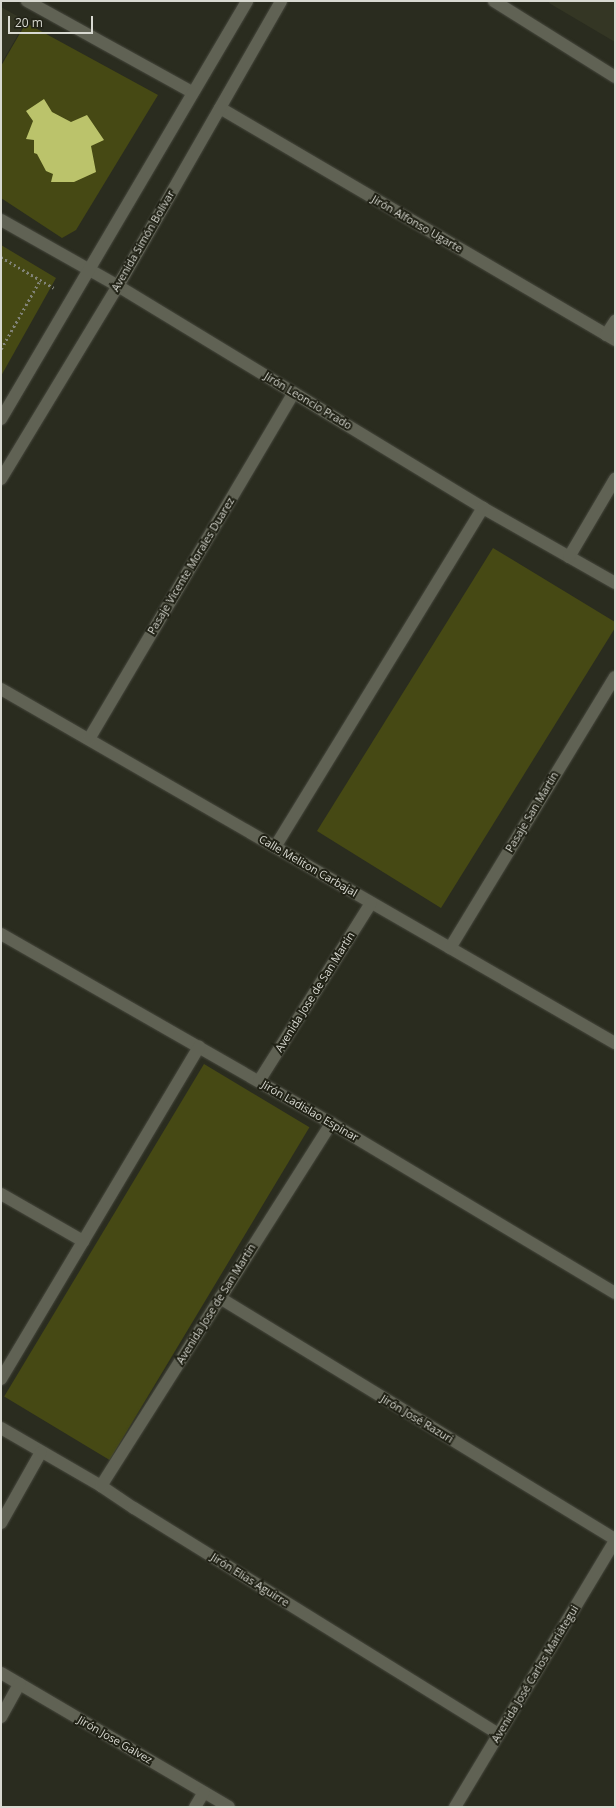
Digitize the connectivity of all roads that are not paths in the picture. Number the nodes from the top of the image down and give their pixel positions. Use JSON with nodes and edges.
{"nodes":[{"id":1,"x":28,"y":1,"type":"edge"},
{"id":2,"x":247,"y":1,"type":"edge"},
{"id":3,"x":281,"y":1,"type":"edge"},
{"id":4,"x":494,"y":1,"type":"edge"},
{"id":5,"x":615,"y":77,"type":"edge"},
{"id":6,"x":192,"y":92,"type":"junction"},
{"id":7,"x":220,"y":108,"type":"junction"},
{"id":8,"x":1,"y":220,"type":"edge"},
{"id":9,"x":88,"y":270,"type":"junction"},
{"id":10,"x":118,"y":286,"type":"junction"},
{"id":11,"x":615,"y":321,"type":"edge"},
{"id":12,"x":611,"y":338,"type":"edge"},
{"id":13,"x":294,"y":393,"type":"junction"},
{"id":14,"x":1,"y":419,"type":"edge"},
{"id":15,"x":1,"y":479,"type":"edge"},
{"id":16,"x":615,"y":480,"type":"edge"},
{"id":17,"x":483,"y":508,"type":"junction"},
{"id":18,"x":569,"y":557,"type":"junction"},
{"id":19,"x":615,"y":583,"type":"edge"},
{"id":20,"x":615,"y":677,"type":"edge"},
{"id":21,"x":1,"y":689,"type":"edge"},
{"id":22,"x":89,"y":739,"type":"junction"},
{"id":23,"x":275,"y":847,"type":"junction"},
{"id":24,"x":371,"y":903,"type":"junction"},
{"id":25,"x":1,"y":934,"type":"edge"},
{"id":26,"x":450,"y":948,"type":"junction"},
{"id":27,"x":615,"y":1043,"type":"edge"},
{"id":28,"x":199,"y":1047,"type":"junction"},
{"id":29,"x":258,"y":1081,"type":"junction"},
{"id":30,"x":331,"y":1123,"type":"junction"},
{"id":31,"x":1,"y":1194,"type":"edge"},
{"id":32,"x":83,"y":1241,"type":"junction"},
{"id":33,"x":615,"y":1293,"type":"edge"},
{"id":34,"x":220,"y":1298,"type":"junction"},
{"id":35,"x":1,"y":1379,"type":"edge"},
{"id":36,"x":1,"y":1428,"type":"edge"},
{"id":37,"x":41,"y":1452,"type":"junction"},
{"id":38,"x":101,"y":1486,"type":"junction"},
{"id":39,"x":1,"y":1523,"type":"edge"},
{"id":40,"x":615,"y":1540,"type":"edge"},
{"id":41,"x":1,"y":1673,"type":"edge"},
{"id":42,"x":19,"y":1684,"type":"junction"},
{"id":43,"x":1,"y":1717,"type":"edge"},
{"id":44,"x":499,"y":1734,"type":"junction"},
{"id":45,"x":204,"y":1792,"type":"junction"},
{"id":46,"x":195,"y":1807,"type":"edge"},
{"id":47,"x":229,"y":1807,"type":"edge"},
{"id":48,"x":455,"y":1807,"type":"edge"}],
"edges":[{"from":1,"to":6,"type":"street"},
{"from":2,"to":6,"type":"street"},
{"from":3,"to":7,"type":"street","name":"Avenida Simón Bolívar"},
{"from":4,"to":5,"type":"street"},
{"from":6,"to":9,"type":"street"},
{"from":7,"to":10,"type":"street","name":"Avenida Simón Bolívar"},
{"from":7,"to":12,"type":"street","name":"Jirón Alfonso Ugarte"},
{"from":8,"to":9,"type":"street","name":"Jirón Leoncio Prado"},
{"from":9,"to":10,"type":"street","name":"Jirón Leoncio Prado"},
{"from":9,"to":14,"type":"street"},
{"from":10,"to":13,"type":"street","name":"Jirón Leoncio Prado"},
{"from":10,"to":15,"type":"street","name":"Avenida Simón Bolívar"},
{"from":11,"to":12,"type":"street"},
{"from":13,"to":17,"type":"street","name":"Jirón Leoncio Prado"},
{"from":13,"to":22,"type":"street","name":"Pasaje Vicente Morales Duarez"},
{"from":16,"to":18,"type":"street"},
{"from":17,"to":18,"type":"street","name":"Jirón Leoncio Prado"},
{"from":17,"to":23,"type":"street"},
{"from":18,"to":19,"type":"street","name":"Jirón Leoncio Prado"},
{"from":20,"to":26,"type":"street","name":"Pasaje San Martín"},
{"from":21,"to":22,"type":"street","name":"Calle Meliton Carbajal"},
{"from":22,"to":23,"type":"street","name":"Calle Meliton Carbajal"},
{"from":23,"to":24,"type":"street","name":"Calle Meliton Carbajal"},
{"from":24,"to":26,"type":"street","name":"Calle Meliton Carbajal"},
{"from":24,"to":29,"type":"street","name":"Avenida Jose de San Martin"},
{"from":25,"to":28,"type":"street","name":"Jirón Ladislao Espinar"},
{"from":26,"to":27,"type":"street","name":"Calle Meliton Carbajal"},
{"from":28,"to":29,"type":"street","name":"Jirón Ladislao Espinar"},
{"from":28,"to":32,"type":"street"},
{"from":29,"to":30,"type":"street","name":"Jirón Ladislao Espinar"},
{"from":30,"to":33,"type":"street","name":"Jirón Ladislao Espinar"},
{"from":30,"to":34,"type":"street","name":"Avenida Jose de San Martin"},
{"from":31,"to":32,"type":"street"},
{"from":32,"to":35,"type":"street"},
{"from":34,"to":38,"type":"street","name":"Avenida Jose de San Martin"},
{"from":34,"to":40,"type":"street","name":"Jirón José Razuri"},
{"from":36,"to":37,"type":"street","name":"Jirón Elias Aguirre"},
{"from":37,"to":38,"type":"street","name":"Jirón Elias Aguirre"},
{"from":37,"to":39,"type":"street"},
{"from":38,"to":44,"type":"street","name":"Jirón Elias Aguirre"},
{"from":40,"to":44,"type":"street","name":"Avenida José Carlos Mariátegui"},
{"from":41,"to":42,"type":"street","name":"Jirón Jose Galvez"},
{"from":42,"to":43,"type":"street"},
{"from":42,"to":45,"type":"street","name":"Jirón Jose Galvez"},
{"from":44,"to":48,"type":"street","name":"Avenida José Carlos Mariátegui"},
{"from":45,"to":46,"type":"street"},
{"from":45,"to":47,"type":"street","name":"Jirón Jose Galvez"}]}
